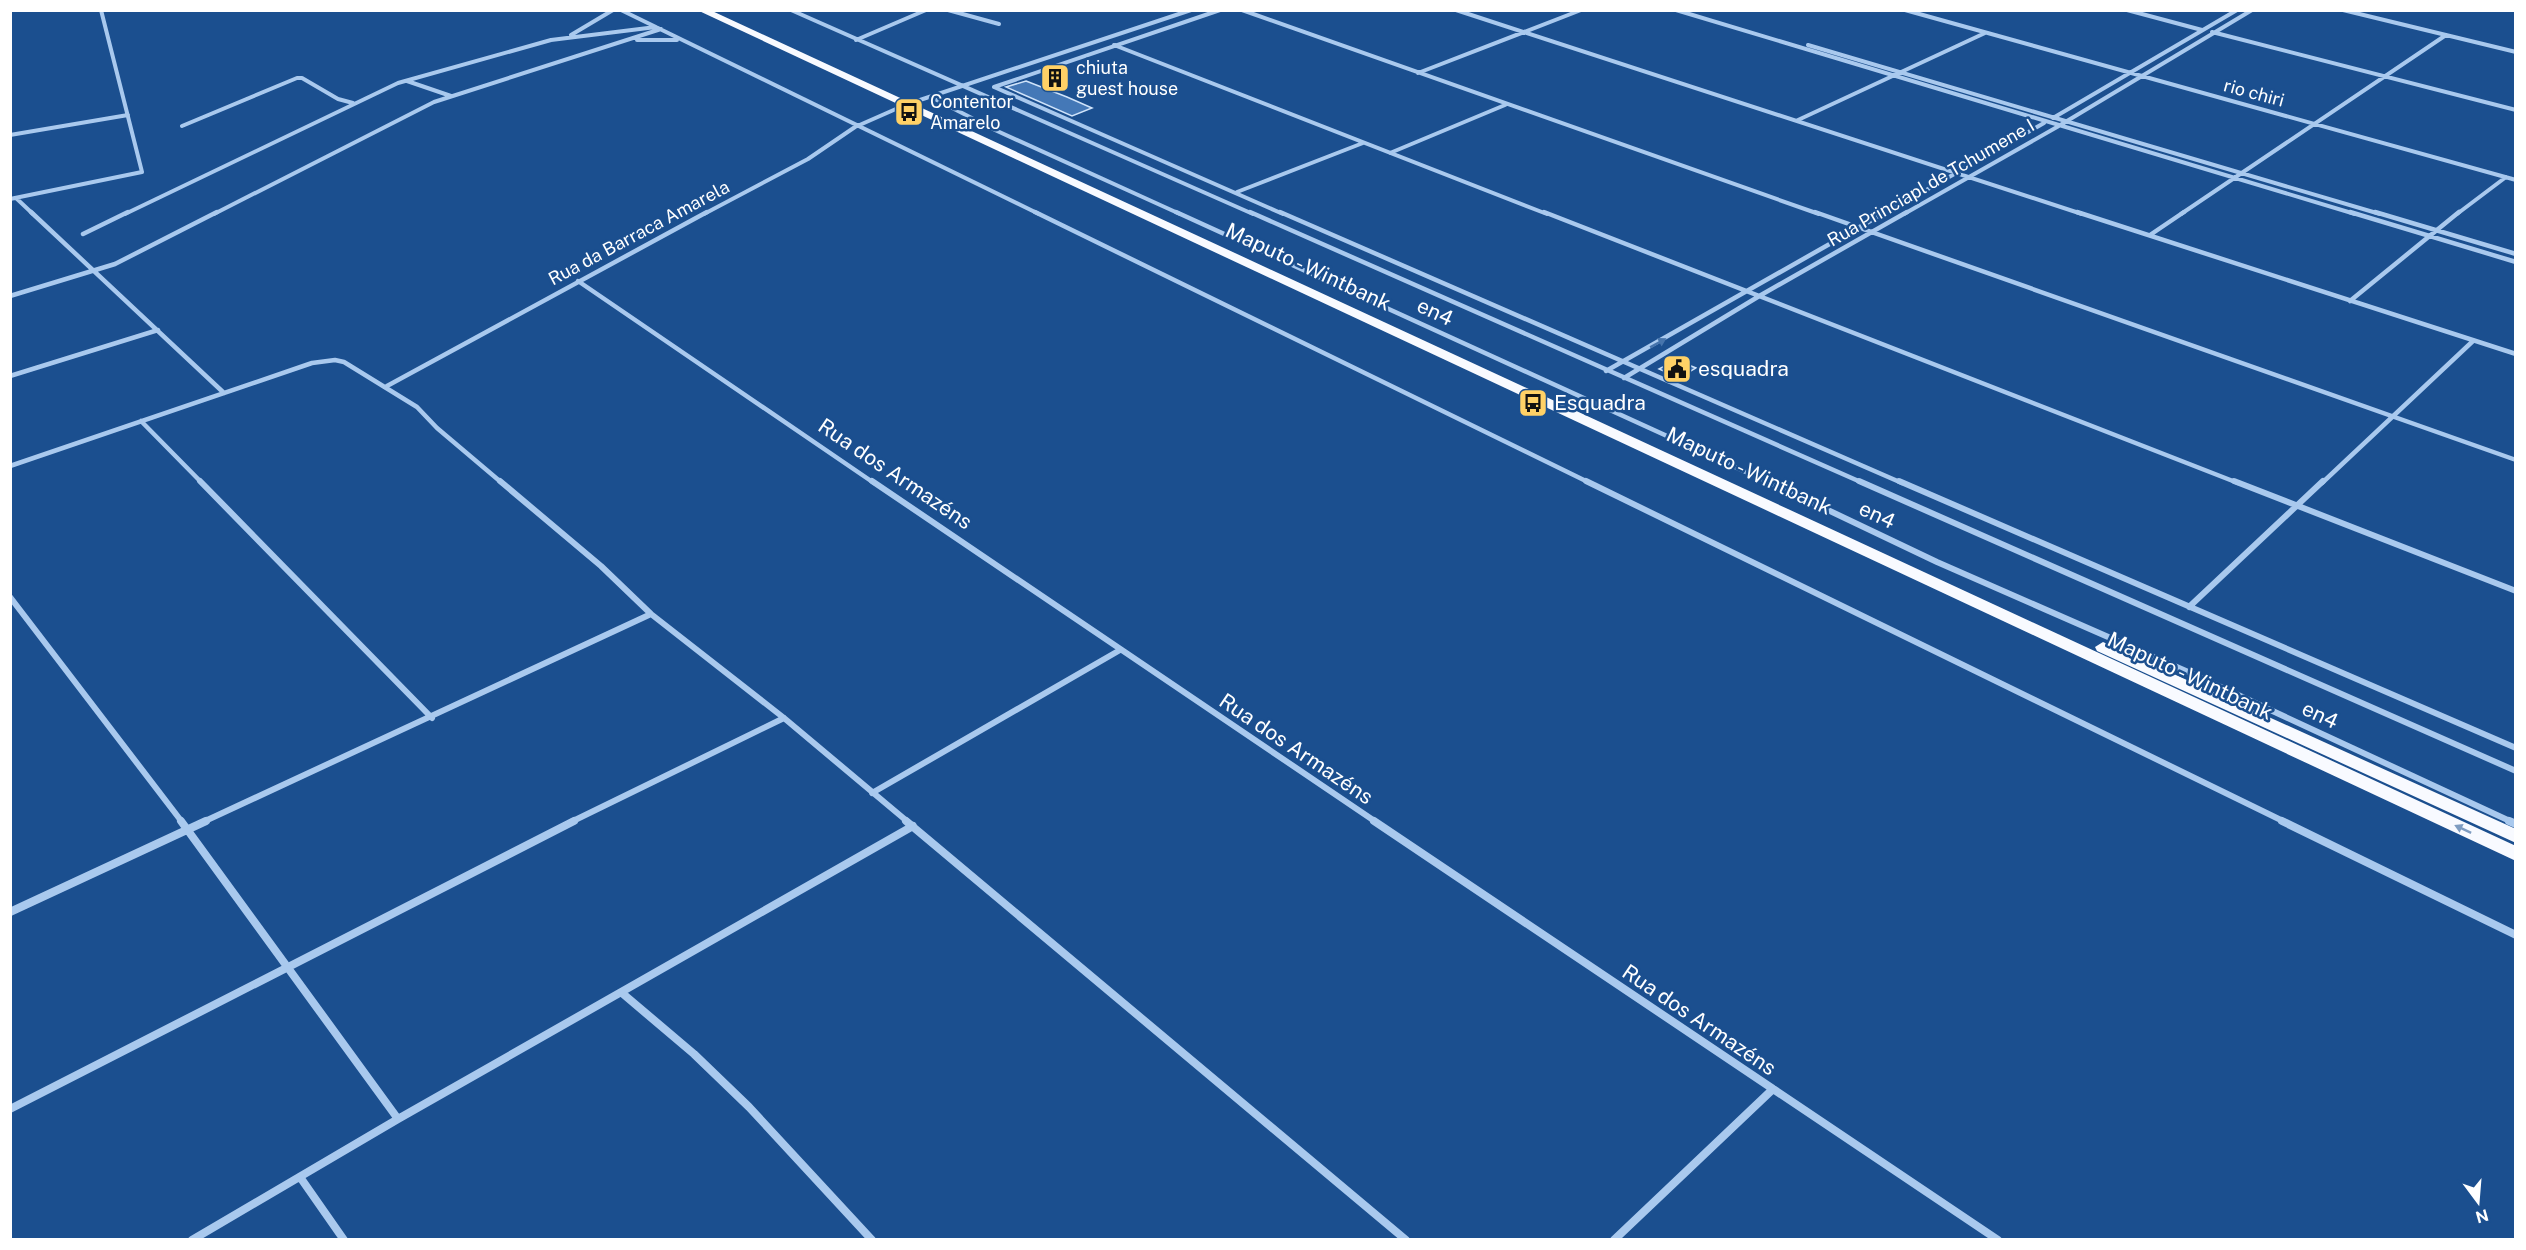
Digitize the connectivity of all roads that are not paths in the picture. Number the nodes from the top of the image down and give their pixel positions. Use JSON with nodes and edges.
{"nodes":[{"id":1,"x":101,"y":10,"type":"edge"},
{"id":2,"x":613,"y":10,"type":"edge"},
{"id":3,"x":621,"y":10,"type":"edge"},
{"id":4,"x":701,"y":10,"type":"edge"},
{"id":5,"x":720,"y":10,"type":"edge"},
{"id":6,"x":791,"y":10,"type":"edge"},
{"id":7,"x":926,"y":10,"type":"edge"},
{"id":8,"x":948,"y":10,"type":"edge"},
{"id":9,"x":1191,"y":10,"type":"edge"},
{"id":10,"x":1220,"y":10,"type":"edge"},
{"id":11,"x":1242,"y":10,"type":"edge"},
{"id":12,"x":1456,"y":10,"type":"edge"},
{"id":13,"x":1581,"y":10,"type":"edge"},
{"id":14,"x":1676,"y":10,"type":"edge"},
{"id":15,"x":1690,"y":10,"type":"edge"},
{"id":16,"x":1905,"y":10,"type":"edge"},
{"id":17,"x":2127,"y":10,"type":"edge"},
{"id":18,"x":2237,"y":10,"type":"edge"},
{"id":19,"x":2252,"y":10,"type":"edge"},
{"id":20,"x":2343,"y":10,"type":"edge"},
{"id":21,"x":999,"y":24,"type":"dead end"},
{"id":22,"x":658,"y":28,"type":"junction"},
{"id":23,"x":2202,"y":30,"type":"junction"},
{"id":24,"x":2212,"y":32,"type":"junction"},
{"id":25,"x":1523,"y":33,"type":"junction"},
{"id":26,"x":1985,"y":33,"type":"junction"},
{"id":27,"x":2446,"y":35,"type":"junction"},
{"id":28,"x":568,"y":37,"type":"junction"},
{"id":29,"x":856,"y":40,"type":"junction"},
{"id":30,"x":622,"y":42,"type":"junction"},
{"id":31,"x":687,"y":42,"type":"junction"},
{"id":32,"x":1114,"y":45,"type":"junction"},
{"id":33,"x":2516,"y":52,"type":"edge"},
{"id":34,"x":1902,"y":72,"type":"junction"},
{"id":35,"x":2128,"y":73,"type":"junction"},
{"id":36,"x":1418,"y":74,"type":"junction"},
{"id":37,"x":1894,"y":76,"type":"junction"},
{"id":38,"x":2142,"y":77,"type":"junction"},
{"id":39,"x":2385,"y":77,"type":"junction"},
{"id":40,"x":406,"y":81,"type":"junction"},
{"id":41,"x":962,"y":86,"type":"junction"},
{"id":42,"x":452,"y":96,"type":"junction"},
{"id":43,"x":931,"y":97,"type":"junction"},
{"id":44,"x":354,"y":103,"type":"junction"},
{"id":45,"x":911,"y":103,"type":"junction"},
{"id":46,"x":1506,"y":105,"type":"junction"},
{"id":47,"x":2516,"y":110,"type":"edge"},
{"id":48,"x":128,"y":115,"type":"junction"},
{"id":49,"x":2053,"y":118,"type":"junction"},
{"id":50,"x":1798,"y":120,"type":"junction"},
{"id":51,"x":2065,"y":122,"type":"junction"},
{"id":52,"x":2044,"y":123,"type":"junction"},
{"id":53,"x":2316,"y":124,"type":"junction"},
{"id":54,"x":182,"y":126,"type":"dead end"},
{"id":55,"x":855,"y":127,"type":"junction"},
{"id":56,"x":2057,"y":127,"type":"junction"},
{"id":57,"x":10,"y":135,"type":"edge"},
{"id":58,"x":1363,"y":142,"type":"junction"},
{"id":59,"x":1390,"y":153,"type":"junction"},
{"id":60,"x":1960,"y":172,"type":"junction"},
{"id":61,"x":2242,"y":174,"type":"junction"},
{"id":62,"x":1970,"y":177,"type":"junction"},
{"id":63,"x":2506,"y":177,"type":"junction"},
{"id":64,"x":2235,"y":179,"type":"junction"},
{"id":65,"x":2516,"y":180,"type":"edge"},
{"id":66,"x":1238,"y":192,"type":"junction"},
{"id":67,"x":13,"y":199,"type":"edge"},
{"id":68,"x":1857,"y":228,"type":"junction"},
{"id":69,"x":2435,"y":230,"type":"junction"},
{"id":70,"x":1872,"y":233,"type":"junction"},
{"id":71,"x":83,"y":234,"type":"dead end"},
{"id":72,"x":2150,"y":235,"type":"junction"},
{"id":73,"x":2429,"y":236,"type":"junction"},
{"id":74,"x":2516,"y":254,"type":"edge"},
{"id":75,"x":2516,"y":262,"type":"edge"},
{"id":76,"x":92,"y":272,"type":"junction"},
{"id":77,"x":578,"y":281,"type":"junction"},
{"id":78,"x":1750,"y":291,"type":"junction"},
{"id":79,"x":1761,"y":295,"type":"junction"},
{"id":80,"x":10,"y":296,"type":"edge"},
{"id":81,"x":2350,"y":301,"type":"junction"},
{"id":82,"x":158,"y":330,"type":"junction"},
{"id":83,"x":2473,"y":341,"type":"junction"},
{"id":84,"x":2516,"y":354,"type":"edge"},
{"id":85,"x":1623,"y":362,"type":"junction"},
{"id":86,"x":1640,"y":370,"type":"junction"},
{"id":87,"x":1606,"y":371,"type":"junction"},
{"id":88,"x":10,"y":376,"type":"edge"},
{"id":89,"x":1624,"y":378,"type":"junction"},
{"id":90,"x":387,"y":386,"type":"junction"},
{"id":91,"x":224,"y":393,"type":"junction"},
{"id":92,"x":2394,"y":416,"type":"junction"},
{"id":93,"x":141,"y":421,"type":"junction"},
{"id":94,"x":2516,"y":460,"type":"edge"},
{"id":95,"x":10,"y":466,"type":"edge"},
{"id":96,"x":2298,"y":506,"type":"junction"},
{"id":97,"x":2516,"y":591,"type":"edge"},
{"id":98,"x":10,"y":597,"type":"edge"},
{"id":99,"x":2189,"y":607,"type":"junction"},
{"id":100,"x":651,"y":614,"type":"junction"},
{"id":101,"x":1120,"y":651,"type":"junction"},
{"id":102,"x":432,"y":718,"type":"junction"},
{"id":103,"x":784,"y":718,"type":"junction"},
{"id":104,"x":2516,"y":748,"type":"edge"},
{"id":105,"x":2516,"y":771,"type":"edge"},
{"id":106,"x":872,"y":794,"type":"junction"},
{"id":107,"x":2516,"y":824,"type":"edge"},
{"id":108,"x":913,"y":826,"type":"junction"},
{"id":109,"x":188,"y":830,"type":"junction"},
{"id":110,"x":2516,"y":837,"type":"edge"},
{"id":111,"x":2516,"y":854,"type":"edge"},
{"id":112,"x":10,"y":912,"type":"edge"},
{"id":113,"x":2516,"y":935,"type":"edge"},
{"id":114,"x":287,"y":966,"type":"junction"},
{"id":115,"x":622,"y":993,"type":"junction"},
{"id":116,"x":1773,"y":1089,"type":"junction"},
{"id":117,"x":10,"y":1109,"type":"edge"},
{"id":118,"x":398,"y":1119,"type":"junction"},
{"id":119,"x":300,"y":1176,"type":"junction"},
{"id":120,"x":192,"y":1239,"type":"edge"},
{"id":121,"x":344,"y":1239,"type":"edge"},
{"id":122,"x":872,"y":1239,"type":"edge"},
{"id":123,"x":1406,"y":1239,"type":"edge"},
{"id":124,"x":1614,"y":1239,"type":"edge"},
{"id":125,"x":1998,"y":1239,"type":"edge"}],
"edges":[{"from":1,"to":48,"type":"street"},
{"from":2,"to":28,"type":"street"},
{"from":3,"to":22,"type":"street"},
{"from":4,"to":45,"type":"highway","name":"Maputo - Wintbank"},
{"from":5,"to":45,"type":"highway","name":"Maputo - Wintbank"},
{"from":6,"to":29,"type":"street"},
{"from":7,"to":29,"type":"street"},
{"from":8,"to":21,"type":"street"},
{"from":9,"to":41,"type":"street","name":"Rua da Barraca Amarela"},
{"from":10,"to":32,"type":"street"},
{"from":11,"to":36,"type":"street"},
{"from":12,"to":25,"type":"street"},
{"from":13,"to":25,"type":"street"},
{"from":14,"to":37,"type":"street"},
{"from":15,"to":34,"type":"street"},
{"from":16,"to":26,"type":"street","name":"rio chiri"},
{"from":17,"to":23,"type":"street"},
{"from":18,"to":23,"type":"street","name":"Rua Princiapl de Tchumene I"},
{"from":19,"to":24,"type":"street","name":"Rua Princiapl de Tchumene I"},
{"from":20,"to":27,"type":"street"},
{"from":22,"to":28,"type":"street"},
{"from":22,"to":30,"type":"street"},
{"from":22,"to":31,"type":"street"},
{"from":23,"to":24,"type":"street"},
{"from":23,"to":35,"type":"street","name":"Rua Princiapl de Tchumene I"},
{"from":24,"to":38,"type":"street","name":"Rua Princiapl de Tchumene I"},
{"from":24,"to":39,"type":"street"},
{"from":25,"to":36,"type":"street"},
{"from":25,"to":50,"type":"street"},
{"from":26,"to":34,"type":"street"},
{"from":26,"to":35,"type":"street","name":"rio chiri"},
{"from":27,"to":33,"type":"street"},
{"from":27,"to":39,"type":"street"},
{"from":28,"to":40,"type":"street"},
{"from":29,"to":41,"type":"street"},
{"from":30,"to":31,"type":"street"},
{"from":30,"to":42,"type":"street"},
{"from":31,"to":55,"type":"street"},
{"from":32,"to":58,"type":"street"},
{"from":32,"to":66,"type":"street"},
{"from":34,"to":37,"type":"street"},
{"from":34,"to":49,"type":"street"},
{"from":35,"to":38,"type":"street","name":"rio chiri"},
{"from":35,"to":49,"type":"street","name":"Rua Princiapl de Tchumene I"},
{"from":36,"to":46,"type":"street"},
{"from":37,"to":50,"type":"street"},
{"from":37,"to":52,"type":"street"},
{"from":38,"to":51,"type":"street","name":"Rua Princiapl de Tchumene I"},
{"from":38,"to":53,"type":"street","name":"rio chiri"},
{"from":39,"to":47,"type":"street"},
{"from":39,"to":53,"type":"street"},
{"from":40,"to":42,"type":"street"},
{"from":40,"to":44,"type":"street"},
{"from":41,"to":43,"type":"street","name":"Rua da Barraca Amarela"},
{"from":41,"to":87,"type":"street"},
{"from":42,"to":76,"type":"street"},
{"from":43,"to":45,"type":"street","name":"Rua da Barraca Amarela"},
{"from":43,"to":107,"type":"street","name":"en4"},
{"from":44,"to":54,"type":"street"},
{"from":44,"to":71,"type":"street"},
{"from":45,"to":55,"type":"street","name":"Rua da Barraca Amarela"},
{"from":45,"to":110,"type":"highway","name":"Maputo - Wintbank"},
{"from":111,"to":45,"type":"highway","name":"Maputo - Wintbank","one_way":true},
{"from":46,"to":59,"type":"street"},
{"from":46,"to":68,"type":"street"},
{"from":48,"to":57,"type":"street"},
{"from":48,"to":67,"type":"street"},
{"from":49,"to":51,"type":"street"},
{"from":49,"to":52,"type":"street","name":"Rua Princiapl de Tchumene I"},
{"from":50,"to":60,"type":"street"},
{"from":51,"to":56,"type":"street","name":"Rua Princiapl de Tchumene I"},
{"from":51,"to":61,"type":"street"},
{"from":52,"to":56,"type":"street"},
{"from":52,"to":60,"type":"street","name":"Rua Princiapl de Tchumene I"},
{"from":53,"to":61,"type":"street"},
{"from":53,"to":63,"type":"street","name":"rio chiri"},
{"from":55,"to":77,"type":"street","name":"Rua da Barraca Amarela"},
{"from":55,"to":113,"type":"street"},
{"from":56,"to":62,"type":"street","name":"Rua Princiapl de Tchumene I"},
{"from":56,"to":64,"type":"street"},
{"from":58,"to":59,"type":"street"},
{"from":58,"to":66,"type":"street"},
{"from":59,"to":78,"type":"street"},
{"from":60,"to":62,"type":"street"},
{"from":60,"to":68,"type":"street","name":"Rua Princiapl de Tchumene I"},
{"from":61,"to":64,"type":"street"},
{"from":61,"to":69,"type":"street"},
{"from":62,"to":70,"type":"street","name":"Rua Princiapl de Tchumene I"},
{"from":62,"to":72,"type":"street"},
{"from":63,"to":65,"type":"street","name":"rio chiri"},
{"from":63,"to":69,"type":"street"},
{"from":64,"to":72,"type":"street"},
{"from":64,"to":73,"type":"street"},
{"from":66,"to":85,"type":"street"},
{"from":67,"to":76,"type":"street"},
{"from":68,"to":70,"type":"street"},
{"from":68,"to":78,"type":"street","name":"Rua Princiapl de Tchumene I"},
{"from":69,"to":73,"type":"street"},
{"from":69,"to":74,"type":"street"},
{"from":70,"to":79,"type":"street","name":"Rua Princiapl de Tchumene I"},
{"from":70,"to":92,"type":"street"},
{"from":72,"to":81,"type":"street"},
{"from":73,"to":75,"type":"street"},
{"from":73,"to":81,"type":"street"},
{"from":76,"to":80,"type":"street"},
{"from":76,"to":82,"type":"street"},
{"from":77,"to":90,"type":"street","name":"Rua da Barraca Amarela"},
{"from":77,"to":101,"type":"street","name":"Rua dos Armazéns"},
{"from":78,"to":79,"type":"street"},
{"from":85,"to":78,"type":"street","name":"Rua Princiapl de Tchumene I","one_way":true},
{"from":79,"to":86,"type":"street","name":"Rua Princiapl de Tchumene I"},
{"from":79,"to":96,"type":"street"},
{"from":81,"to":83,"type":"street"},
{"from":82,"to":88,"type":"street"},
{"from":82,"to":91,"type":"street"},
{"from":83,"to":84,"type":"street"},
{"from":83,"to":92,"type":"street"},
{"from":85,"to":86,"type":"street"},
{"from":85,"to":87,"type":"street","name":"Rua Princiapl de Tchumene I"},
{"from":86,"to":89,"type":"street","name":"Rua Princiapl de Tchumene I"},
{"from":86,"to":99,"type":"street"},
{"from":87,"to":89,"type":"street"},
{"from":89,"to":105,"type":"street"},
{"from":90,"to":91,"type":"street"},
{"from":90,"to":100,"type":"street"},
{"from":91,"to":93,"type":"street"},
{"from":92,"to":94,"type":"street"},
{"from":92,"to":96,"type":"street"},
{"from":93,"to":95,"type":"street"},
{"from":93,"to":102,"type":"street"},
{"from":96,"to":97,"type":"street"},
{"from":96,"to":99,"type":"street"},
{"from":98,"to":109,"type":"street"},
{"from":99,"to":104,"type":"street"},
{"from":100,"to":102,"type":"street"},
{"from":100,"to":103,"type":"street"},
{"from":101,"to":106,"type":"street"},
{"from":101,"to":116,"type":"street","name":"Rua dos Armazéns"},
{"from":102,"to":109,"type":"street"},
{"from":103,"to":106,"type":"street"},
{"from":103,"to":114,"type":"street"},
{"from":106,"to":108,"type":"street"},
{"from":108,"to":115,"type":"street"},
{"from":108,"to":123,"type":"street"},
{"from":109,"to":112,"type":"street"},
{"from":109,"to":114,"type":"street"},
{"from":114,"to":117,"type":"street"},
{"from":114,"to":118,"type":"street"},
{"from":115,"to":118,"type":"street"},
{"from":115,"to":122,"type":"street"},
{"from":116,"to":124,"type":"street"},
{"from":116,"to":125,"type":"street","name":"Rua dos Armazéns"},
{"from":118,"to":119,"type":"street"},
{"from":119,"to":120,"type":"street"},
{"from":119,"to":121,"type":"street"}]}
